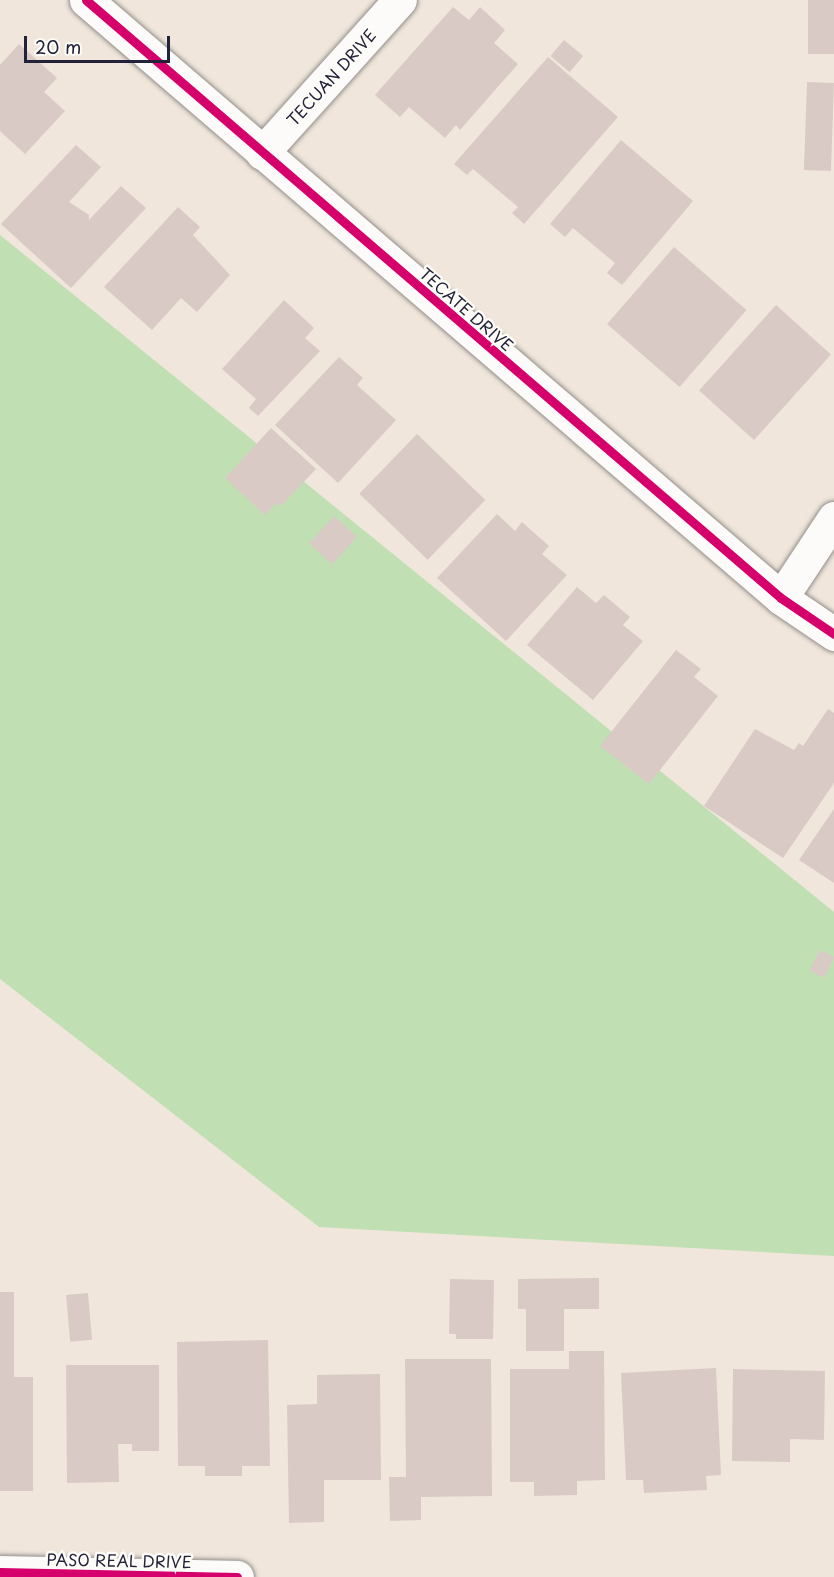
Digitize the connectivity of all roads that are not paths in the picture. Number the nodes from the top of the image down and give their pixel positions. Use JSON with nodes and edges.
{"nodes":[{"id":1,"x":86,"y":0,"type":"edge"},
{"id":2,"x":400,"y":0,"type":"edge"},
{"id":3,"x":262,"y":153,"type":"junction"},
{"id":4,"x":834,"y":518,"type":"edge"},
{"id":5,"x":781,"y":598,"type":"junction"},
{"id":6,"x":834,"y":634,"type":"edge"},
{"id":7,"x":0,"y":1572,"type":"edge"},
{"id":8,"x":237,"y":1577,"type":"edge"}],
"edges":[{"from":1,"to":3,"type":"street","name":"TECATE DRIVE"},
{"from":2,"to":3,"type":"street","name":"TECUAN DRIVE"},
{"from":3,"to":5,"type":"street","name":"TECATE DRIVE"},
{"from":4,"to":5,"type":"street"},
{"from":5,"to":6,"type":"street","name":"TECATE DRIVE"},
{"from":7,"to":8,"type":"street","name":"PASO REAL DRIVE"}]}
